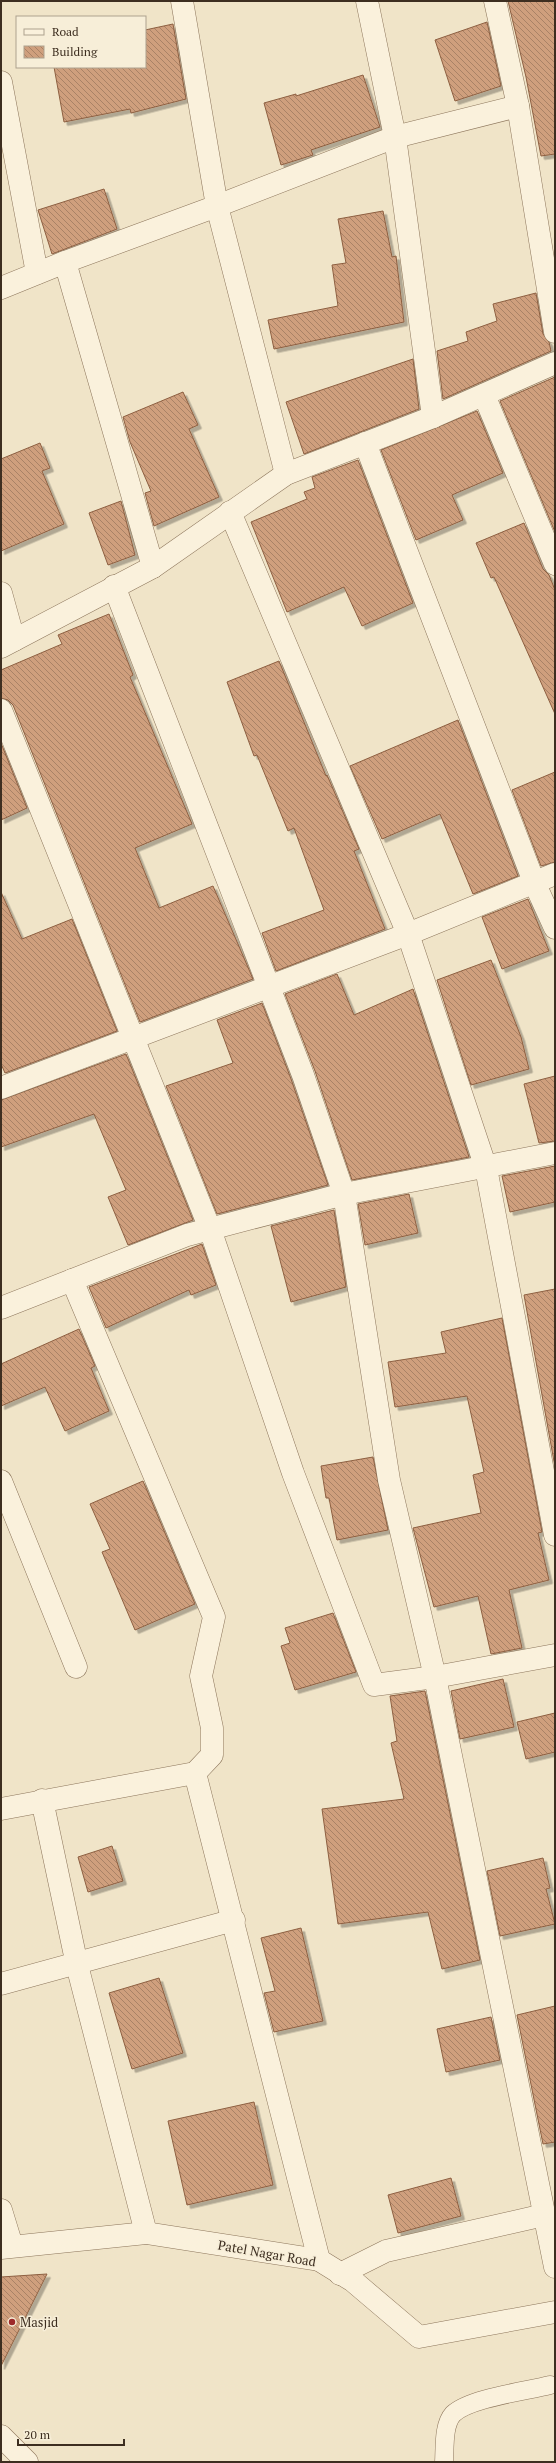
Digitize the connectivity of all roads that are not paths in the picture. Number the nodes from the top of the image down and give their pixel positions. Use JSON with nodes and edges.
{"nodes":[{"id":1,"x":182,"y":1,"type":"edge"},
{"id":2,"x":367,"y":1,"type":"edge"},
{"id":3,"x":494,"y":1,"type":"edge"},
{"id":4,"x":1,"y":82,"type":"edge"},
{"id":5,"x":518,"y":106,"type":"junction"},
{"id":6,"x":395,"y":136,"type":"junction"},
{"id":7,"x":217,"y":206,"type":"junction"},
{"id":8,"x":64,"y":262,"type":"junction"},
{"id":9,"x":37,"y":273,"type":"junction"},
{"id":10,"x":1,"y":288,"type":"edge"},
{"id":11,"x":555,"y":332,"type":"edge"},
{"id":12,"x":555,"y":363,"type":"edge"},
{"id":13,"x":484,"y":395,"type":"junction"},
{"id":14,"x":433,"y":416,"type":"junction"},
{"id":15,"x":365,"y":443,"type":"junction"},
{"id":16,"x":286,"y":474,"type":"junction"},
{"id":17,"x":230,"y":512,"type":"junction"},
{"id":18,"x":555,"y":564,"type":"edge"},
{"id":19,"x":154,"y":566,"type":"junction"},
{"id":20,"x":114,"y":586,"type":"junction"},
{"id":21,"x":1,"y":593,"type":"edge"},
{"id":22,"x":8,"y":644,"type":"edge"},
{"id":23,"x":1,"y":710,"type":"edge"},
{"id":24,"x":555,"y":874,"type":"edge"},
{"id":25,"x":534,"y":882,"type":"junction"},
{"id":26,"x":555,"y":928,"type":"edge"},
{"id":27,"x":408,"y":934,"type":"junction"},
{"id":28,"x":267,"y":987,"type":"junction"},
{"id":29,"x":133,"y":1039,"type":"junction"},
{"id":30,"x":1,"y":1088,"type":"edge"},
{"id":31,"x":555,"y":1153,"type":"edge"},
{"id":32,"x":486,"y":1168,"type":"junction"},
{"id":33,"x":344,"y":1194,"type":"junction"},
{"id":34,"x":210,"y":1229,"type":"junction"},
{"id":35,"x":72,"y":1280,"type":"junction"},
{"id":36,"x":1,"y":1308,"type":"edge"},
{"id":37,"x":1,"y":1482,"type":"edge"},
{"id":38,"x":555,"y":1534,"type":"edge"},
{"id":39,"x":555,"y":1656,"type":"edge"},
{"id":40,"x":76,"y":1667,"type":"dead end"},
{"id":41,"x":435,"y":1677,"type":"junction"},
{"id":42,"x":195,"y":1773,"type":"junction"},
{"id":43,"x":42,"y":1800,"type":"junction"},
{"id":44,"x":1,"y":1809,"type":"edge"},
{"id":45,"x":234,"y":1920,"type":"junction"},
{"id":46,"x":77,"y":1965,"type":"junction"},
{"id":47,"x":1,"y":1984,"type":"edge"},
{"id":48,"x":1,"y":2210,"type":"edge"},
{"id":49,"x":544,"y":2215,"type":"junction"},
{"id":50,"x":146,"y":2233,"type":"junction"},
{"id":51,"x":7,"y":2247,"type":"edge"},
{"id":52,"x":318,"y":2260,"type":"junction"},
{"id":53,"x":555,"y":2267,"type":"edge"},
{"id":54,"x":340,"y":2274,"type":"junction"},
{"id":55,"x":555,"y":2312,"type":"edge"},
{"id":56,"x":550,"y":2385,"type":"dead end"},
{"id":57,"x":1,"y":2436,"type":"edge"},
{"id":58,"x":27,"y":2462,"type":"edge"},
{"id":59,"x":444,"y":2462,"type":"edge"}],
"edges":[{"from":1,"to":7,"type":"street"},
{"from":2,"to":6,"type":"street"},
{"from":3,"to":5,"type":"street"},
{"from":4,"to":9,"type":"street"},
{"from":5,"to":6,"type":"street"},
{"from":5,"to":11,"type":"street"},
{"from":6,"to":7,"type":"street"},
{"from":6,"to":14,"type":"street"},
{"from":7,"to":8,"type":"street"},
{"from":7,"to":16,"type":"street"},
{"from":8,"to":9,"type":"street"},
{"from":8,"to":19,"type":"street"},
{"from":9,"to":10,"type":"street"},
{"from":12,"to":13,"type":"street"},
{"from":13,"to":14,"type":"street"},
{"from":13,"to":18,"type":"street"},
{"from":14,"to":15,"type":"street"},
{"from":15,"to":16,"type":"street"},
{"from":15,"to":25,"type":"street"},
{"from":16,"to":17,"type":"street"},
{"from":17,"to":19,"type":"street"},
{"from":17,"to":27,"type":"street"},
{"from":19,"to":20,"type":"street"},
{"from":20,"to":22,"type":"street"},
{"from":20,"to":28,"type":"street"},
{"from":21,"to":22,"type":"street"},
{"from":23,"to":29,"type":"street"},
{"from":24,"to":25,"type":"street"},
{"from":25,"to":26,"type":"street"},
{"from":25,"to":27,"type":"street"},
{"from":27,"to":28,"type":"street"},
{"from":27,"to":32,"type":"street"},
{"from":28,"to":29,"type":"street"},
{"from":28,"to":33,"type":"street"},
{"from":29,"to":30,"type":"street"},
{"from":29,"to":34,"type":"street"},
{"from":31,"to":32,"type":"street"},
{"from":32,"to":33,"type":"street"},
{"from":32,"to":38,"type":"street"},
{"from":33,"to":34,"type":"street"},
{"from":33,"to":41,"type":"street"},
{"from":34,"to":35,"type":"street"},
{"from":34,"to":41,"type":"street"},
{"from":35,"to":36,"type":"street"},
{"from":35,"to":42,"type":"street"},
{"from":37,"to":40,"type":"street"},
{"from":39,"to":41,"type":"street"},
{"from":41,"to":49,"type":"street"},
{"from":42,"to":43,"type":"street"},
{"from":42,"to":45,"type":"street"},
{"from":43,"to":44,"type":"street"},
{"from":43,"to":46,"type":"street"},
{"from":45,"to":46,"type":"street"},
{"from":45,"to":52,"type":"street"},
{"from":46,"to":47,"type":"street"},
{"from":46,"to":50,"type":"street"},
{"from":48,"to":51,"type":"street"},
{"from":49,"to":53,"type":"street"},
{"from":49,"to":54,"type":"street"},
{"from":50,"to":51,"type":"street","name":"Patel Nagar Road"},
{"from":50,"to":52,"type":"street","name":"Patel Nagar Road"},
{"from":52,"to":54,"type":"street","name":"Patel Nagar Road"},
{"from":54,"to":55,"type":"street","name":"Patel Nagar Road"},
{"from":56,"to":59,"type":"lane"},
{"from":57,"to":58,"type":"street"}]}
